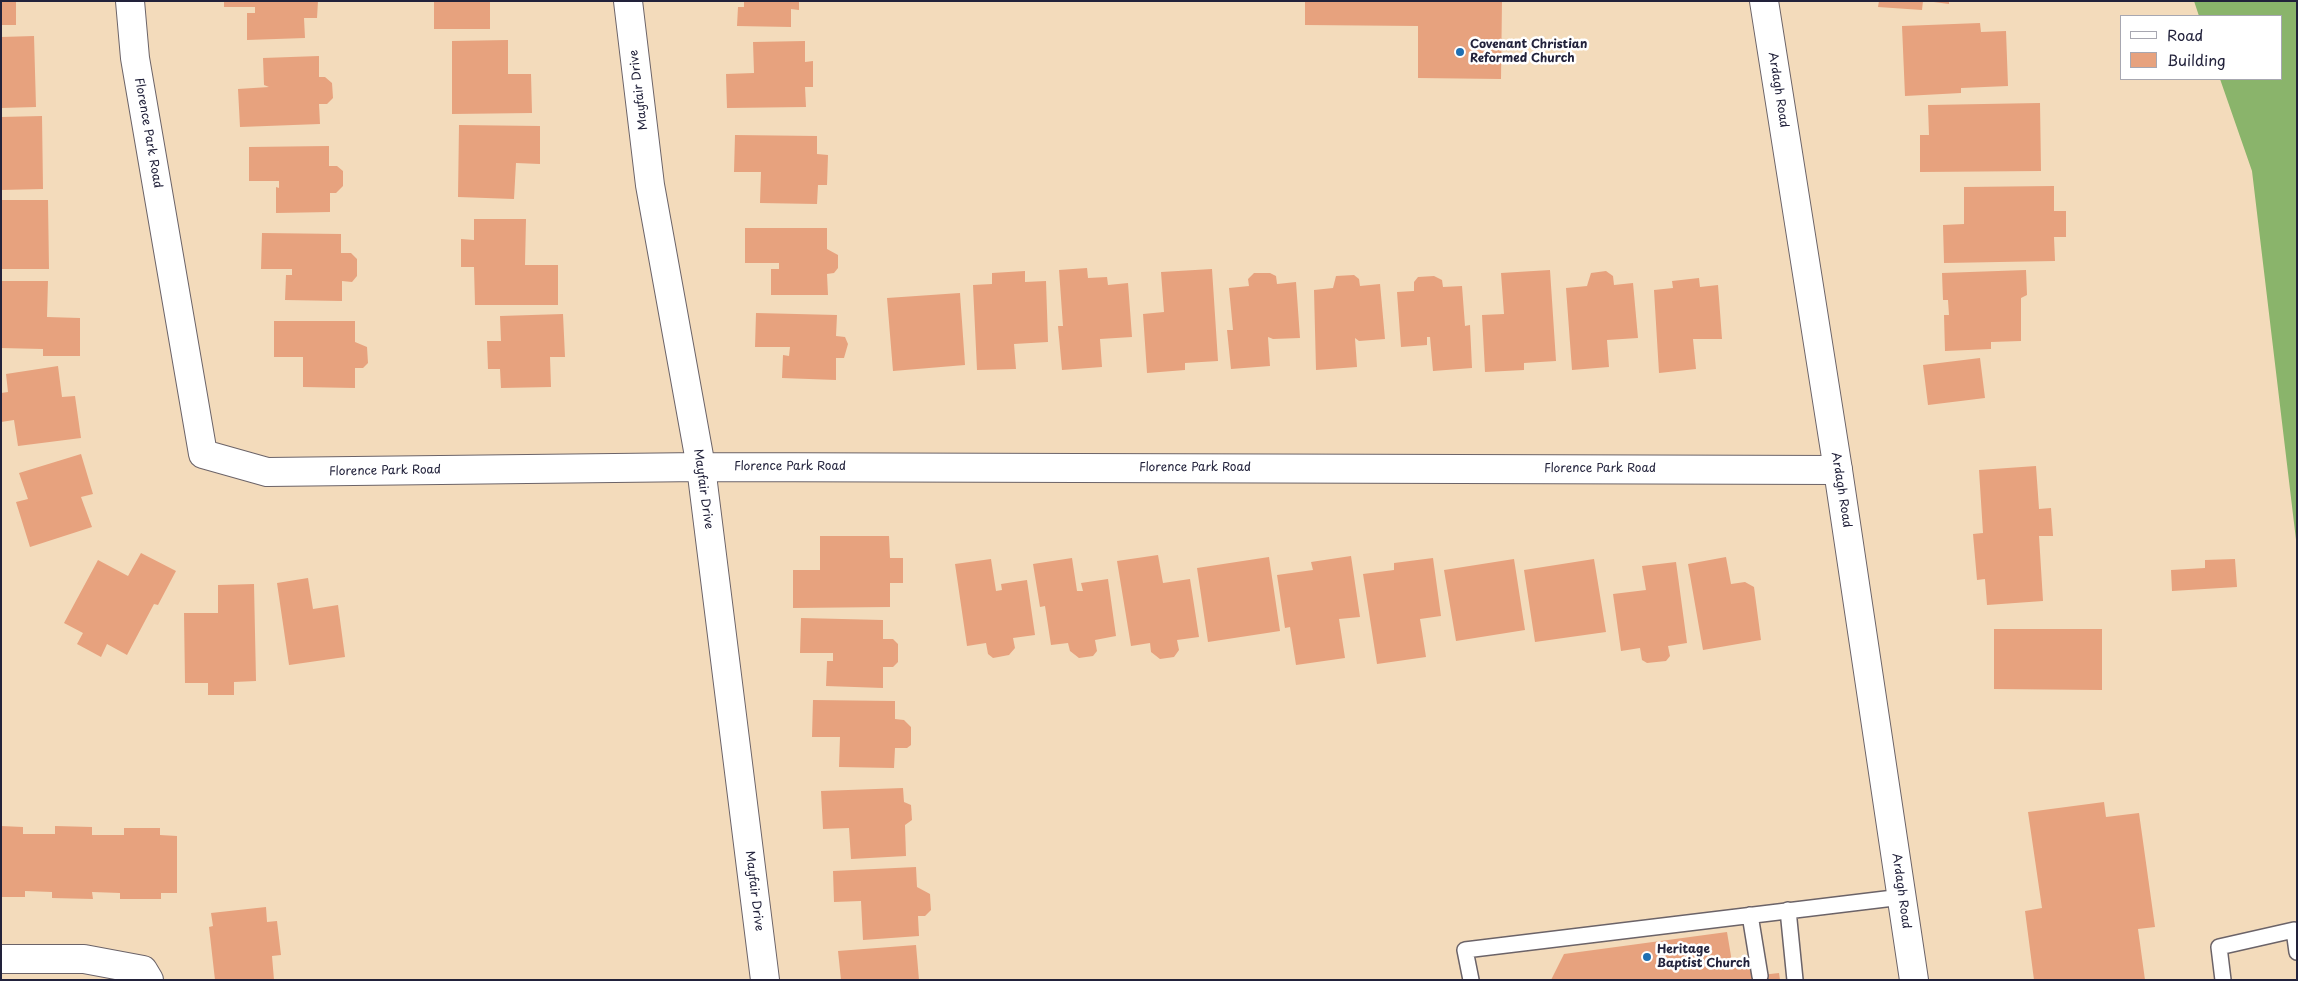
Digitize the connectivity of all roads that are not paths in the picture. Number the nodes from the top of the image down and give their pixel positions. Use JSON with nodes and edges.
{"nodes":[{"id":1,"x":130,"y":1,"type":"edge"},
{"id":2,"x":628,"y":1,"type":"edge"},
{"id":3,"x":1764,"y":1,"type":"edge"},
{"id":4,"x":701,"y":467,"type":"junction"},
{"id":5,"x":1838,"y":470,"type":"junction"},
{"id":6,"x":1902,"y":896,"type":"junction"},
{"id":7,"x":1788,"y":910,"type":"junction"},
{"id":8,"x":1750,"y":915,"type":"junction"},
{"id":9,"x":2297,"y":952,"type":"edge"},
{"id":10,"x":1,"y":959,"type":"edge"},
{"id":11,"x":1760,"y":976,"type":"dead end"},
{"id":12,"x":149,"y":980,"type":"edge"},
{"id":13,"x":765,"y":980,"type":"edge"},
{"id":14,"x":1471,"y":980,"type":"edge"},
{"id":15,"x":1795,"y":980,"type":"edge"},
{"id":16,"x":1914,"y":980,"type":"edge"},
{"id":17,"x":2223,"y":980,"type":"edge"}],
"edges":[{"from":1,"to":4,"type":"street","name":"Florence Park Road"},
{"from":2,"to":4,"type":"street","name":"Mayfair Drive"},
{"from":3,"to":5,"type":"street","name":"Ardagh Road"},
{"from":4,"to":5,"type":"street","name":"Florence Park Road"},
{"from":4,"to":13,"type":"street","name":"Mayfair Drive"},
{"from":5,"to":6,"type":"street","name":"Ardagh Road"},
{"from":6,"to":7,"type":"lane"},
{"from":6,"to":16,"type":"street","name":"Ardagh Road"},
{"from":7,"to":8,"type":"lane"},
{"from":7,"to":15,"type":"lane"},
{"from":8,"to":11,"type":"lane"},
{"from":8,"to":14,"type":"lane"},
{"from":9,"to":17,"type":"lane"},
{"from":10,"to":12,"type":"street"}]}
